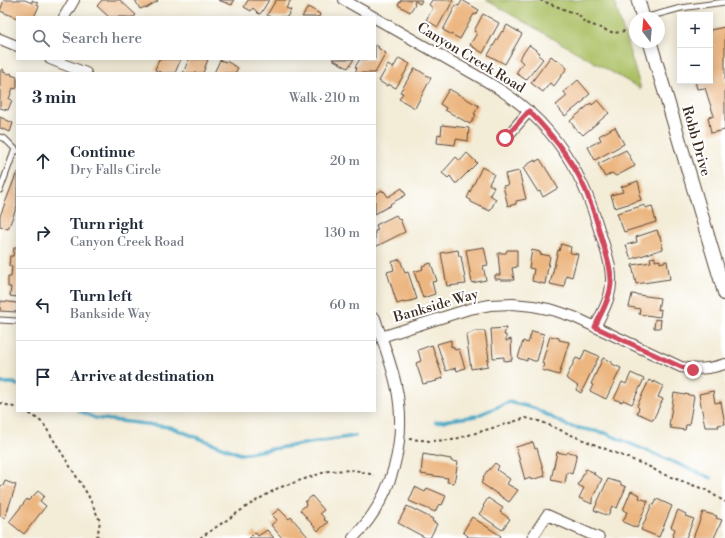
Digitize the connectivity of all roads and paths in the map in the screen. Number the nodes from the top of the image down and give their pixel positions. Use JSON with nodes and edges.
{"nodes":[{"id":1,"x":74,"y":0,"type":"edge"},
{"id":2,"x":344,"y":0,"type":"edge"},
{"id":3,"x":540,"y":0,"type":"edge"},
{"id":4,"x":638,"y":0,"type":"edge"},
{"id":5,"x":725,"y":2,"type":"edge"},
{"id":6,"x":641,"y":12,"type":"edge"},
{"id":7,"x":665,"y":12,"type":"edge"},
{"id":8,"x":65,"y":16,"type":"edge"},
{"id":9,"x":372,"y":16,"type":"edge"},
{"id":10,"x":376,"y":18,"type":"edge"},
{"id":11,"x":626,"y":31,"type":"dead end"},
{"id":12,"x":0,"y":39,"type":"edge"},
{"id":13,"x":16,"y":46,"type":"edge"},
{"id":14,"x":652,"y":48,"type":"edge"},
{"id":15,"x":53,"y":60,"type":"edge"},
{"id":16,"x":83,"y":72,"type":"edge"},
{"id":17,"x":529,"y":111,"type":"junction"},
{"id":18,"x":0,"y":137,"type":"edge"},
{"id":19,"x":505,"y":138,"type":"dead end"},
{"id":20,"x":16,"y":150,"type":"edge"},
{"id":21,"x":0,"y":190,"type":"edge"},
{"id":22,"x":725,"y":294,"type":"edge"},
{"id":23,"x":0,"y":320,"type":"edge"},
{"id":24,"x":16,"y":321,"type":"edge"},
{"id":25,"x":376,"y":321,"type":"edge"},
{"id":26,"x":595,"y":327,"type":"junction"},
{"id":27,"x":382,"y":337,"type":"junction"},
{"id":28,"x":725,"y":364,"type":"edge"},
{"id":29,"x":0,"y":403,"type":"edge"},
{"id":30,"x":16,"y":408,"type":"edge"},
{"id":31,"x":26,"y":412,"type":"edge"},
{"id":32,"x":400,"y":438,"type":"junction"},
{"id":33,"x":374,"y":475,"type":"dead end"},
{"id":34,"x":725,"y":502,"type":"edge"},
{"id":35,"x":97,"y":538,"type":"edge"},
{"id":36,"x":200,"y":538,"type":"edge"},
{"id":37,"x":353,"y":538,"type":"edge"},
{"id":38,"x":532,"y":538,"type":"edge"},
{"id":39,"x":600,"y":538,"type":"edge"}],
"edges":[{"from":1,"to":8,"type":"street"},
{"from":2,"to":9,"type":"street","name":"Canyon Creek Road"},
{"from":3,"to":11,"type":"path"},
{"from":4,"to":6,"type":"main road"},
{"from":5,"to":7,"type":"lane"},
{"from":10,"to":17,"type":"street","name":"Canyon Creek Road"},
{"from":12,"to":13,"type":"street"},
{"from":14,"to":22,"type":"main road","name":"Robb Drive"},
{"from":15,"to":16,"type":"street"},
{"from":17,"to":19,"type":"street"},
{"from":17,"to":26,"type":"street","name":"Canyon Creek Road"},
{"from":18,"to":20,"type":"lane"},
{"from":20,"to":21,"type":"lane"},
{"from":23,"to":24,"type":"lane"},
{"from":25,"to":27,"type":"street"},
{"from":26,"to":27,"type":"street","name":"Bankside Way"},
{"from":26,"to":28,"type":"street","name":"Bankside Way"},
{"from":27,"to":32,"type":"street"},
{"from":29,"to":30,"type":"path"},
{"from":31,"to":35,"type":"path"},
{"from":32,"to":34,"type":"path"},
{"from":32,"to":37,"type":"street"},
{"from":33,"to":36,"type":"path"},
{"from":38,"to":39,"type":"street"}]}
